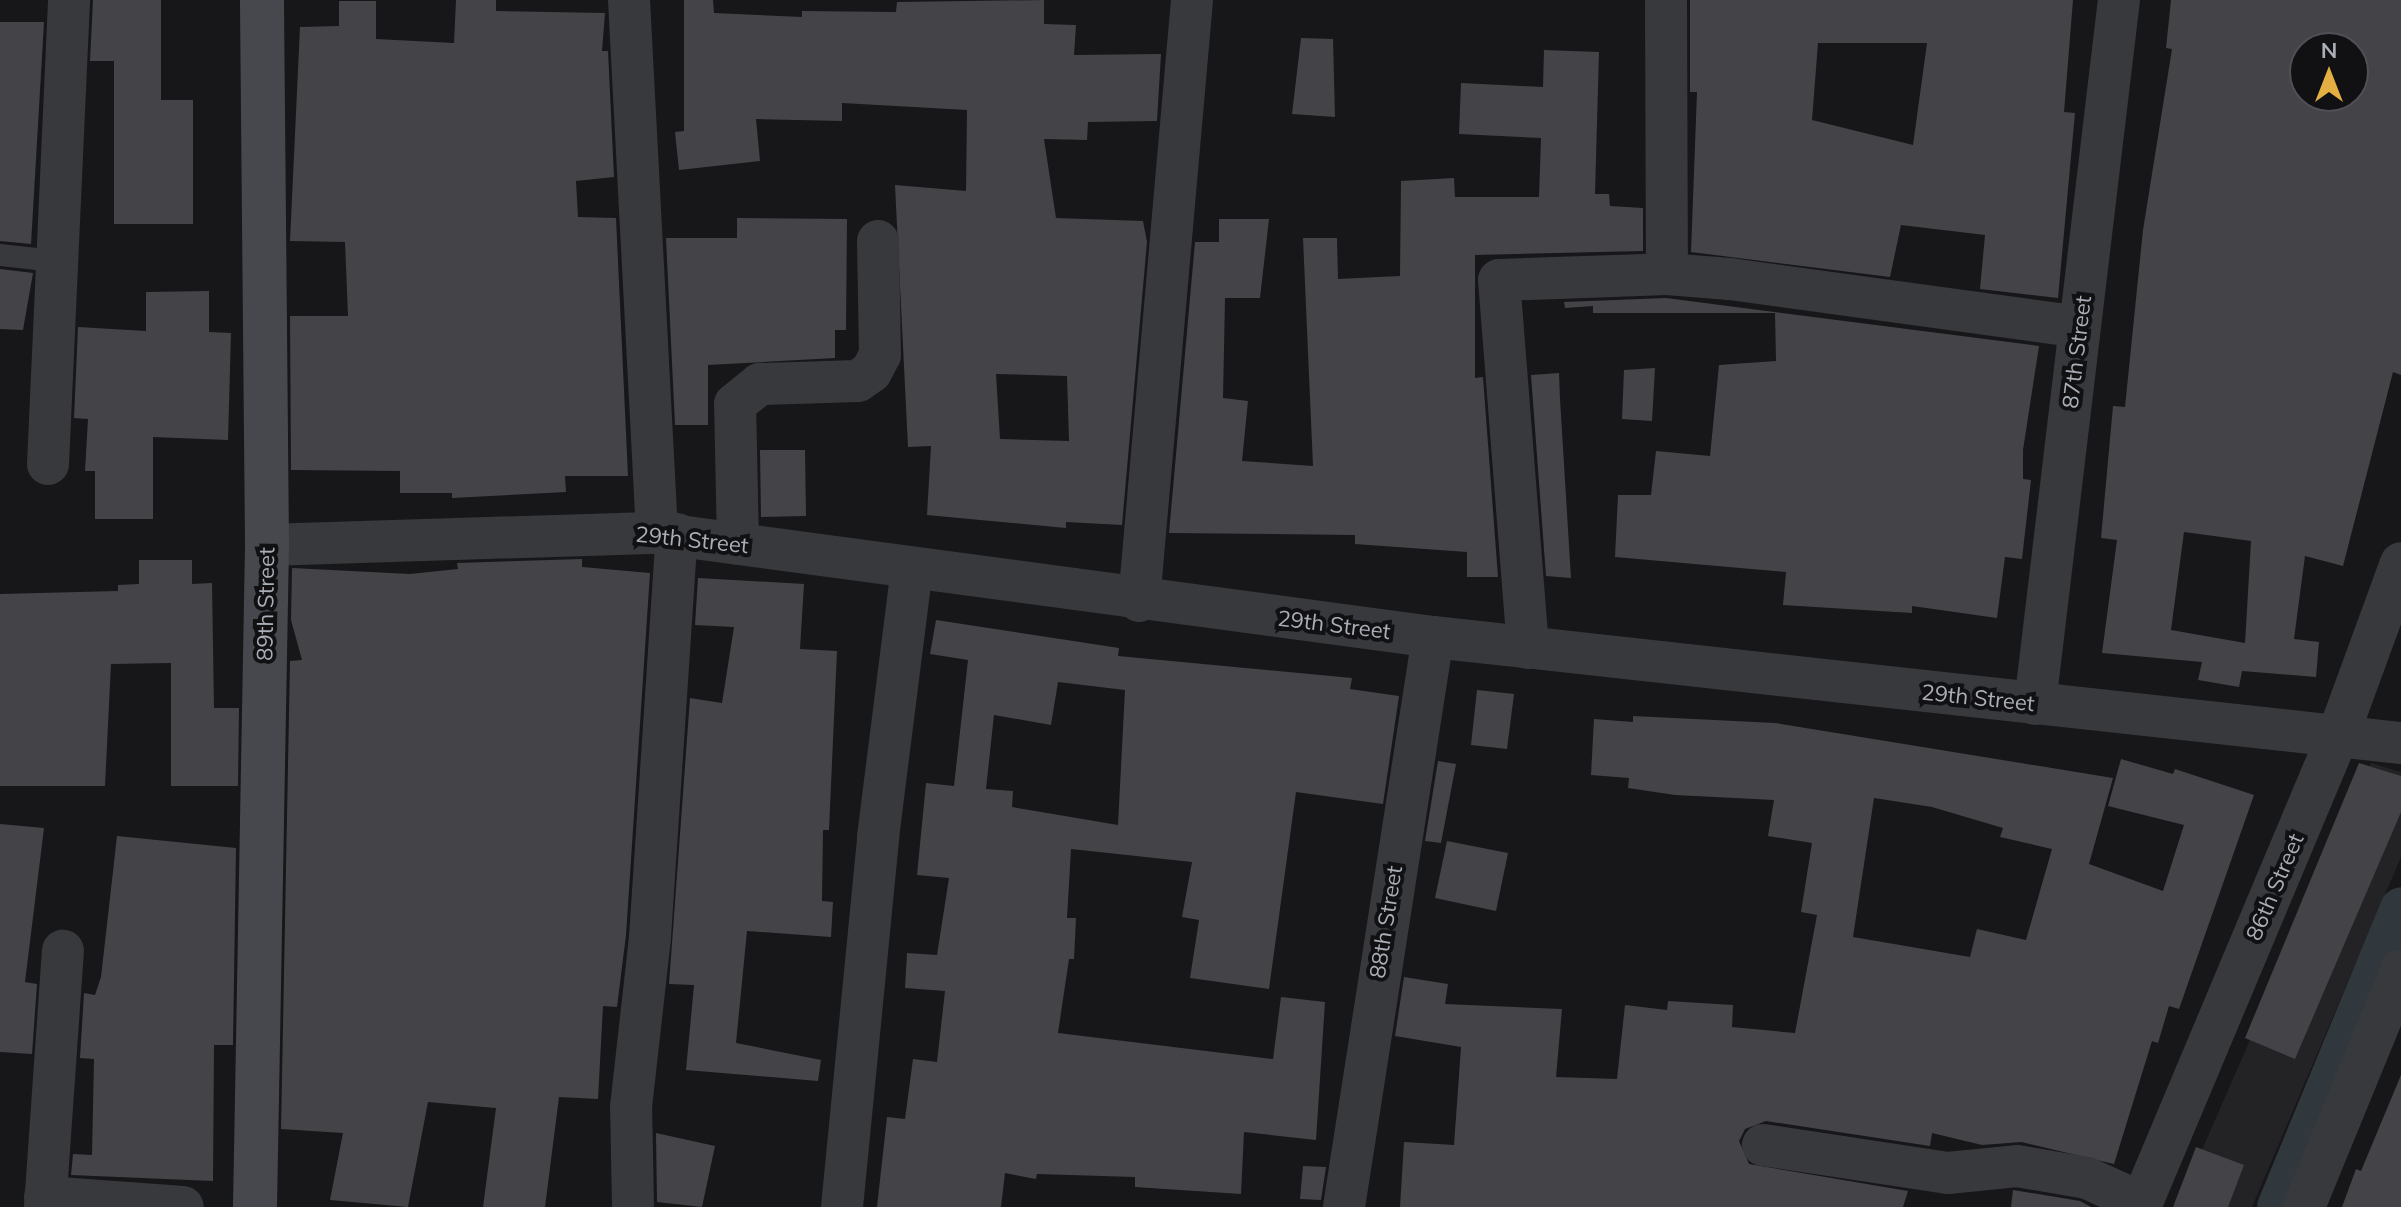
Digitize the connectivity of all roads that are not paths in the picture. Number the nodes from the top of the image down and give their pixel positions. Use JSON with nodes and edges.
{"nodes":[{"id":1,"x":69,"y":0,"type":"edge"},
{"id":2,"x":262,"y":0,"type":"edge"},
{"id":3,"x":629,"y":0,"type":"edge"},
{"id":4,"x":1192,"y":0,"type":"edge"},
{"id":5,"x":1666,"y":0,"type":"edge"},
{"id":6,"x":2119,"y":0,"type":"edge"},
{"id":7,"x":878,"y":241,"type":"dead end"},
{"id":8,"x":0,"y":255,"type":"edge"},
{"id":9,"x":55,"y":261,"type":"junction"},
{"id":10,"x":1667,"y":274,"type":"junction"},
{"id":11,"x":2079,"y":327,"type":"junction"},
{"id":12,"x":48,"y":464,"type":"dead end"},
{"id":13,"x":667,"y":534,"type":"junction"},
{"id":14,"x":738,"y":544,"type":"junction"},
{"id":15,"x":267,"y":545,"type":"junction"},
{"id":16,"x":2401,"y":563,"type":"edge"},
{"id":17,"x":912,"y":568,"type":"junction"},
{"id":18,"x":1139,"y":601,"type":"junction"},
{"id":19,"x":1433,"y":637,"type":"junction"},
{"id":20,"x":1528,"y":648,"type":"junction"},
{"id":21,"x":2035,"y":704,"type":"junction"},
{"id":22,"x":2337,"y":738,"type":"junction"},
{"id":23,"x":2392,"y":742,"type":"edge"},
{"id":24,"x":63,"y":951,"type":"dead end"},
{"id":25,"x":2401,"y":970,"type":"edge"},
{"id":26,"x":1763,"y":1145,"type":"dead end"},
{"id":27,"x":45,"y":1202,"type":"edge"},
{"id":28,"x":2141,"y":1205,"type":"edge"},
{"id":29,"x":183,"y":1207,"type":"edge"},
{"id":30,"x":255,"y":1207,"type":"edge"},
{"id":31,"x":633,"y":1207,"type":"edge"},
{"id":32,"x":842,"y":1207,"type":"edge"},
{"id":33,"x":1344,"y":1207,"type":"edge"},
{"id":34,"x":2304,"y":1207,"type":"edge"}],
"edges":[{"from":1,"to":9,"type":"street"},
{"from":2,"to":15,"type":"street","name":"89th Street"},
{"from":3,"to":13,"type":"street"},
{"from":4,"to":18,"type":"street"},
{"from":5,"to":10,"type":"street"},
{"from":6,"to":11,"type":"street","name":"87th Street"},
{"from":7,"to":14,"type":"street"},
{"from":8,"to":9,"type":"lane"},
{"from":9,"to":12,"type":"street"},
{"from":10,"to":11,"type":"street"},
{"from":10,"to":20,"type":"street"},
{"from":11,"to":21,"type":"street","name":"87th Street"},
{"from":13,"to":14,"type":"street","name":"29th Street"},
{"from":13,"to":15,"type":"street","name":"29th Street"},
{"from":13,"to":31,"type":"street"},
{"from":14,"to":17,"type":"street","name":"29th Street"},
{"from":15,"to":30,"type":"street","name":"89th Street"},
{"from":16,"to":22,"type":"street","name":"86th Street"},
{"from":17,"to":18,"type":"street","name":"29th Street"},
{"from":17,"to":32,"type":"street"},
{"from":18,"to":19,"type":"street","name":"29th Street"},
{"from":19,"to":20,"type":"street","name":"29th Street"},
{"from":19,"to":33,"type":"street","name":"88th Street"},
{"from":20,"to":21,"type":"street","name":"29th Street"},
{"from":21,"to":22,"type":"street","name":"29th Street"},
{"from":22,"to":23,"type":"street","name":"29th Street"},
{"from":22,"to":28,"type":"street","name":"86th Street"},
{"from":24,"to":27,"type":"street"},
{"from":25,"to":34,"type":"street"},
{"from":26,"to":28,"type":"street"},
{"from":27,"to":29,"type":"street"}]}
